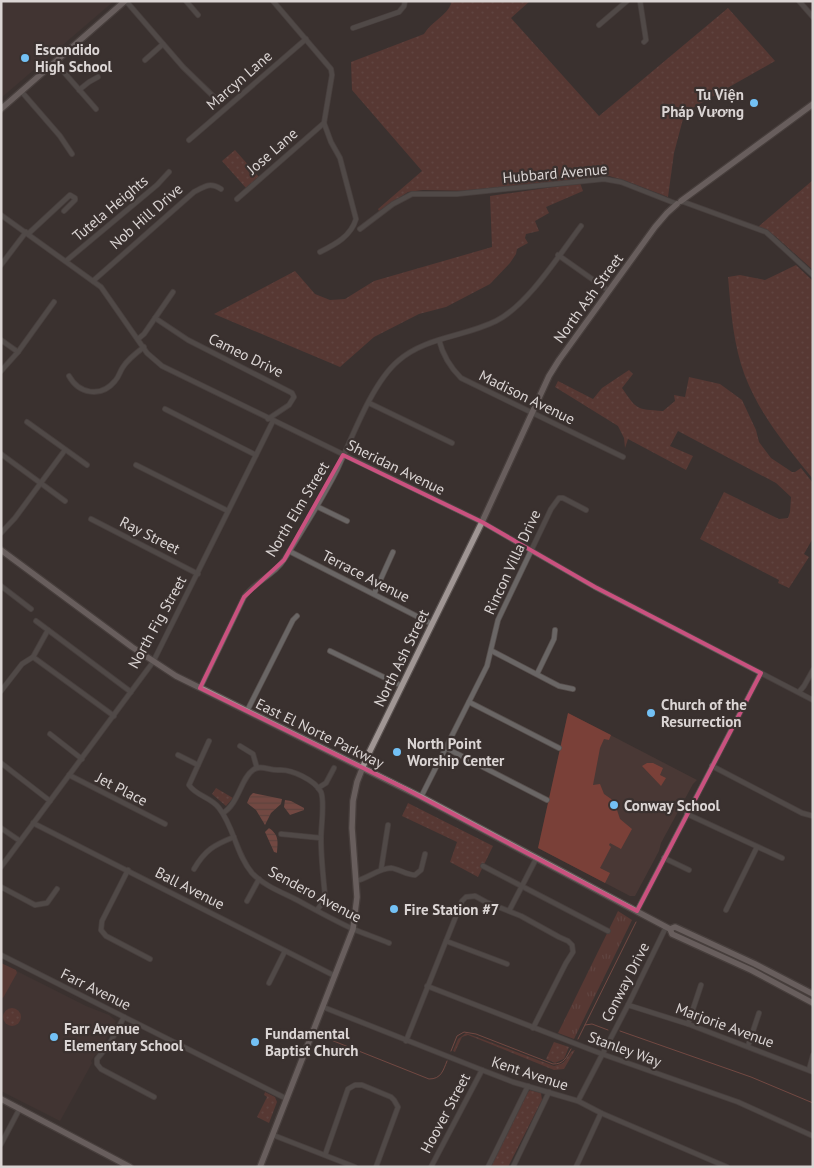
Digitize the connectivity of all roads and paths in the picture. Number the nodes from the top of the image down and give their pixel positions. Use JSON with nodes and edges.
{"nodes":[{"id":1,"x":125,"y":1,"type":"edge"},
{"id":2,"x":186,"y":1,"type":"edge"},
{"id":3,"x":273,"y":1,"type":"edge"},
{"id":4,"x":405,"y":1,"type":"edge"},
{"id":5,"x":627,"y":1,"type":"edge"},
{"id":6,"x":640,"y":1,"type":"edge"},
{"id":7,"x":799,"y":1,"type":"edge"},
{"id":8,"x":198,"y":15,"type":"dead end"},
{"id":9,"x":813,"y":17,"type":"edge"},
{"id":10,"x":599,"y":25,"type":"dead end"},
{"id":11,"x":353,"y":28,"type":"dead end"},
{"id":12,"x":306,"y":39,"type":"junction"},
{"id":13,"x":644,"y":42,"type":"dead end"},
{"id":14,"x":163,"y":44,"type":"junction"},
{"id":15,"x":145,"y":60,"type":"dead end"},
{"id":16,"x":55,"y":62,"type":"junction"},
{"id":17,"x":98,"y":77,"type":"dead end"},
{"id":18,"x":79,"y":90,"type":"junction"},
{"id":19,"x":22,"y":91,"type":"junction"},
{"id":20,"x":214,"y":98,"type":"dead end"},
{"id":21,"x":813,"y":104,"type":"edge"},
{"id":22,"x":1,"y":109,"type":"edge"},
{"id":23,"x":96,"y":109,"type":"dead end"},
{"id":24,"x":324,"y":123,"type":"junction"},
{"id":25,"x":189,"y":140,"type":"dead end"},
{"id":26,"x":72,"y":154,"type":"dead end"},
{"id":27,"x":169,"y":172,"type":"dead end"},
{"id":28,"x":222,"y":189,"type":"dead end"},
{"id":29,"x":237,"y":199,"type":"dead end"},
{"id":30,"x":679,"y":203,"type":"junction"},
{"id":31,"x":64,"y":211,"type":"dead end"},
{"id":32,"x":1,"y":215,"type":"edge"},
{"id":33,"x":581,"y":226,"type":"dead end"},
{"id":34,"x":360,"y":229,"type":"dead end"},
{"id":35,"x":27,"y":233,"type":"junction"},
{"id":36,"x":320,"y":252,"type":"dead end"},
{"id":37,"x":558,"y":255,"type":"junction"},
{"id":38,"x":66,"y":261,"type":"junction"},
{"id":39,"x":1,"y":265,"type":"edge"},
{"id":40,"x":813,"y":276,"type":"edge"},
{"id":41,"x":93,"y":281,"type":"junction"},
{"id":42,"x":609,"y":290,"type":"junction"},
{"id":43,"x":173,"y":292,"type":"dead end"},
{"id":44,"x":54,"y":302,"type":"dead end"},
{"id":45,"x":155,"y":318,"type":"junction"},
{"id":46,"x":138,"y":339,"type":"junction"},
{"id":47,"x":1,"y":340,"type":"edge"},
{"id":48,"x":440,"y":340,"type":"junction"},
{"id":49,"x":144,"y":348,"type":"junction"},
{"id":50,"x":18,"y":352,"type":"junction"},
{"id":51,"x":1,"y":371,"type":"edge"},
{"id":52,"x":69,"y":376,"type":"dead end"},
{"id":53,"x":369,"y":403,"type":"junction"},
{"id":54,"x":165,"y":409,"type":"dead end"},
{"id":55,"x":532,"y":414,"type":"junction"},
{"id":56,"x":270,"y":420,"type":"junction"},
{"id":57,"x":27,"y":422,"type":"dead end"},
{"id":58,"x":452,"y":443,"type":"dead end"},
{"id":59,"x":66,"y":450,"type":"junction"},
{"id":60,"x":1,"y":454,"type":"edge"},
{"id":61,"x":256,"y":455,"type":"junction"},
{"id":62,"x":343,"y":455,"type":"junction"},
{"id":63,"x":623,"y":457,"type":"dead end"},
{"id":64,"x":88,"y":465,"type":"dead end"},
{"id":65,"x":136,"y":465,"type":"dead end"},
{"id":66,"x":42,"y":484,"type":"junction"},
{"id":67,"x":65,"y":501,"type":"dead end"},
{"id":68,"x":316,"y":506,"type":"junction"},
{"id":69,"x":586,"y":510,"type":"dead end"},
{"id":70,"x":228,"y":511,"type":"junction"},
{"id":71,"x":91,"y":519,"type":"dead end"},
{"id":72,"x":347,"y":521,"type":"dead end"},
{"id":73,"x":482,"y":522,"type":"junction"},
{"id":74,"x":1,"y":533,"type":"edge"},
{"id":75,"x":1,"y":550,"type":"edge"},
{"id":76,"x":289,"y":551,"type":"junction"},
{"id":77,"x":532,"y":551,"type":"junction"},
{"id":78,"x":393,"y":552,"type":"dead end"},
{"id":79,"x":198,"y":574,"type":"junction"},
{"id":80,"x":1,"y":586,"type":"edge"},
{"id":81,"x":374,"y":594,"type":"junction"},
{"id":82,"x":31,"y":609,"type":"dead end"},
{"id":83,"x":297,"y":616,"type":"dead end"},
{"id":84,"x":36,"y":621,"type":"dead end"},
{"id":85,"x":432,"y":624,"type":"junction"},
{"id":86,"x":48,"y":630,"type":"junction"},
{"id":87,"x":555,"y":630,"type":"dead end"},
{"id":88,"x":330,"y":651,"type":"dead end"},
{"id":89,"x":492,"y":651,"type":"junction"},
{"id":90,"x":33,"y":657,"type":"junction"},
{"id":91,"x":153,"y":662,"type":"junction"},
{"id":92,"x":813,"y":670,"type":"edge"},
{"id":93,"x":761,"y":673,"type":"junction"},
{"id":94,"x":537,"y":674,"type":"junction"},
{"id":95,"x":402,"y":686,"type":"junction"},
{"id":96,"x":200,"y":688,"type":"junction"},
{"id":97,"x":573,"y":689,"type":"dead end"},
{"id":98,"x":1,"y":691,"type":"edge"},
{"id":99,"x":131,"y":692,"type":"junction"},
{"id":100,"x":799,"y":692,"type":"junction"},
{"id":101,"x":813,"y":700,"type":"edge"},
{"id":102,"x":469,"y":702,"type":"junction"},
{"id":103,"x":247,"y":711,"type":"junction"},
{"id":104,"x":114,"y":716,"type":"junction"},
{"id":105,"x":50,"y":734,"type":"dead end"},
{"id":106,"x":210,"y":741,"type":"dead end"},
{"id":107,"x":240,"y":746,"type":"dead end"},
{"id":108,"x":446,"y":748,"type":"junction"},
{"id":109,"x":559,"y":748,"type":"dead end"},
{"id":110,"x":178,"y":755,"type":"dead end"},
{"id":111,"x":82,"y":759,"type":"junction"},
{"id":112,"x":1,"y":762,"type":"edge"},
{"id":113,"x":198,"y":765,"type":"junction"},
{"id":114,"x":712,"y":766,"type":"junction"},
{"id":115,"x":257,"y":768,"type":"junction"},
{"id":116,"x":334,"y":768,"type":"dead end"},
{"id":117,"x":363,"y":768,"type":"junction"},
{"id":118,"x":69,"y":775,"type":"junction"},
{"id":119,"x":318,"y":788,"type":"junction"},
{"id":120,"x":421,"y":797,"type":"junction"},
{"id":121,"x":546,"y":800,"type":"dead end"},
{"id":122,"x":50,"y":801,"type":"junction"},
{"id":123,"x":223,"y":813,"type":"junction"},
{"id":124,"x":687,"y":814,"type":"junction"},
{"id":125,"x":813,"y":816,"type":"edge"},
{"id":126,"x":33,"y":823,"type":"junction"},
{"id":127,"x":165,"y":824,"type":"dead end"},
{"id":128,"x":388,"y":824,"type":"dead end"},
{"id":129,"x":1,"y":828,"type":"edge"},
{"id":130,"x":281,"y":834,"type":"dead end"},
{"id":131,"x":234,"y":837,"type":"junction"},
{"id":132,"x":321,"y":838,"type":"junction"},
{"id":133,"x":20,"y":842,"type":"junction"},
{"id":134,"x":757,"y":847,"type":"junction"},
{"id":135,"x":425,"y":854,"type":"dead end"},
{"id":136,"x":664,"y":858,"type":"junction"},
{"id":137,"x":782,"y":858,"type":"dead end"},
{"id":138,"x":536,"y":859,"type":"junction"},
{"id":139,"x":483,"y":866,"type":"dead end"},
{"id":140,"x":1,"y":867,"type":"edge"},
{"id":141,"x":194,"y":869,"type":"dead end"},
{"id":142,"x":128,"y":870,"type":"junction"},
{"id":143,"x":381,"y":870,"type":"junction"},
{"id":144,"x":689,"y":870,"type":"dead end"},
{"id":145,"x":259,"y":879,"type":"junction"},
{"id":146,"x":356,"y":881,"type":"junction"},
{"id":147,"x":522,"y":886,"type":"junction"},
{"id":148,"x":1,"y":887,"type":"edge"},
{"id":149,"x":57,"y":889,"type":"dead end"},
{"id":150,"x":247,"y":901,"type":"dead end"},
{"id":151,"x":316,"y":910,"type":"junction"},
{"id":152,"x":726,"y":910,"type":"dead end"},
{"id":153,"x":509,"y":911,"type":"junction"},
{"id":154,"x":637,"y":911,"type":"junction"},
{"id":155,"x":668,"y":928,"type":"junction"},
{"id":156,"x":353,"y":929,"type":"junction"},
{"id":157,"x":608,"y":931,"type":"dead end"},
{"id":158,"x":446,"y":941,"type":"junction"},
{"id":159,"x":389,"y":943,"type":"dead end"},
{"id":160,"x":285,"y":951,"type":"junction"},
{"id":161,"x":1,"y":955,"type":"edge"},
{"id":162,"x":150,"y":959,"type":"dead end"},
{"id":163,"x":506,"y":964,"type":"dead end"},
{"id":164,"x":335,"y":976,"type":"junction"},
{"id":165,"x":269,"y":983,"type":"dead end"},
{"id":166,"x":701,"y":985,"type":"dead end"},
{"id":167,"x":427,"y":986,"type":"junction"},
{"id":168,"x":813,"y":994,"type":"edge"},
{"id":169,"x":813,"y":1003,"type":"edge"},
{"id":170,"x":628,"y":1005,"type":"junction"},
{"id":171,"x":323,"y":1008,"type":"junction"},
{"id":172,"x":759,"y":1013,"type":"dead end"},
{"id":173,"x":124,"y":1017,"type":"junction"},
{"id":174,"x":688,"y":1024,"type":"junction"},
{"id":175,"x":533,"y":1028,"type":"junction"},
{"id":176,"x":406,"y":1041,"type":"junction"},
{"id":177,"x":748,"y":1046,"type":"junction"},
{"id":178,"x":602,"y":1054,"type":"junction"},
{"id":179,"x":813,"y":1055,"type":"edge"},
{"id":180,"x":482,"y":1070,"type":"junction"},
{"id":181,"x":811,"y":1071,"type":"edge"},
{"id":182,"x":528,"y":1086,"type":"junction"},
{"id":183,"x":550,"y":1092,"type":"junction"},
{"id":184,"x":154,"y":1097,"type":"dead end"},
{"id":185,"x":1,"y":1099,"type":"edge"},
{"id":186,"x":287,"y":1099,"type":"junction"},
{"id":187,"x":578,"y":1101,"type":"junction"},
{"id":188,"x":20,"y":1108,"type":"junction"},
{"id":189,"x":601,"y":1113,"type":"junction"},
{"id":190,"x":273,"y":1135,"type":"junction"},
{"id":191,"x":813,"y":1136,"type":"edge"},
{"id":192,"x":1,"y":1144,"type":"edge"},
{"id":193,"x":325,"y":1155,"type":"junction"},
{"id":194,"x":129,"y":1166,"type":"edge"},
{"id":195,"x":260,"y":1167,"type":"edge"},
{"id":196,"x":355,"y":1167,"type":"edge"},
{"id":197,"x":376,"y":1167,"type":"edge"},
{"id":198,"x":430,"y":1167,"type":"edge"},
{"id":199,"x":488,"y":1167,"type":"edge"},
{"id":200,"x":512,"y":1167,"type":"edge"},
{"id":201,"x":576,"y":1167,"type":"edge"},
{"id":202,"x":728,"y":1167,"type":"edge"}],
"edges":[{"from":1,"to":14,"type":"street"},
{"from":1,"to":16,"type":"main road"},
{"from":2,"to":8,"type":"street"},
{"from":3,"to":12,"type":"street"},
{"from":4,"to":11,"type":"street"},
{"from":5,"to":10,"type":"street"},
{"from":6,"to":13,"type":"street"},
{"from":7,"to":9,"type":"street"},
{"from":12,"to":24,"type":"street"},
{"from":12,"to":25,"type":"street","name":"Marcyn Lane"},
{"from":14,"to":15,"type":"street"},
{"from":14,"to":20,"type":"street"},
{"from":16,"to":18,"type":"street"},
{"from":16,"to":19,"type":"main road"},
{"from":17,"to":18,"type":"street"},
{"from":18,"to":23,"type":"street"},
{"from":19,"to":22,"type":"main road"},
{"from":19,"to":26,"type":"street"},
{"from":21,"to":30,"type":"main road","name":"North Ash Street"},
{"from":24,"to":29,"type":"street","name":"Jose Lane"},
{"from":24,"to":36,"type":"street"},
{"from":27,"to":38,"type":"street","name":"Tutela Heights"},
{"from":28,"to":41,"type":"street","name":"Nob Hill Drive"},
{"from":30,"to":34,"type":"street","name":"Hubbard Avenue"},
{"from":30,"to":40,"type":"street","name":"Hubbard Avenue"},
{"from":30,"to":42,"type":"main road","name":"North Ash Street"},
{"from":31,"to":35,"type":"street"},
{"from":32,"to":35,"type":"street","name":"Sheridan Avenue"},
{"from":33,"to":37,"type":"street","name":"North Elm Street"},
{"from":35,"to":38,"type":"street","name":"Sheridan Avenue"},
{"from":35,"to":39,"type":"street"},
{"from":37,"to":42,"type":"street"},
{"from":37,"to":48,"type":"street","name":"North Elm Street"},
{"from":38,"to":41,"type":"street","name":"Sheridan Avenue"},
{"from":41,"to":46,"type":"street","name":"Sheridan Avenue"},
{"from":42,"to":55,"type":"main road","name":"North Ash Street"},
{"from":43,"to":45,"type":"street"},
{"from":44,"to":50,"type":"street"},
{"from":45,"to":46,"type":"street"},
{"from":45,"to":56,"type":"street","name":"Cameo Drive"},
{"from":46,"to":49,"type":"street","name":"Sheridan Avenue"},
{"from":47,"to":50,"type":"street"},
{"from":48,"to":53,"type":"street","name":"North Elm Street"},
{"from":48,"to":55,"type":"street","name":"Madison Avenue"},
{"from":49,"to":52,"type":"street"},
{"from":49,"to":56,"type":"street","name":"Sheridan Avenue"},
{"from":50,"to":51,"type":"street"},
{"from":53,"to":58,"type":"street"},
{"from":53,"to":62,"type":"street","name":"North Elm Street"},
{"from":54,"to":61,"type":"street"},
{"from":55,"to":63,"type":"street","name":"Madison Avenue"},
{"from":55,"to":73,"type":"main road","name":"North Ash Street"},
{"from":56,"to":61,"type":"street","name":"North Fig Street"},
{"from":56,"to":62,"type":"street","name":"Sheridan Avenue"},
{"from":57,"to":59,"type":"street"},
{"from":59,"to":64,"type":"street"},
{"from":59,"to":66,"type":"street"},
{"from":60,"to":66,"type":"street"},
{"from":61,"to":70,"type":"street","name":"North Fig Street"},
{"from":62,"to":68,"type":"street","name":"North Elm Street"},
{"from":62,"to":73,"type":"street","name":"Sheridan Avenue"},
{"from":65,"to":70,"type":"street"},
{"from":66,"to":67,"type":"street"},
{"from":66,"to":74,"type":"street"},
{"from":68,"to":72,"type":"street"},
{"from":68,"to":76,"type":"street","name":"North Elm Street"},
{"from":69,"to":77,"type":"street","name":"Rincon Villa Drive"},
{"from":70,"to":79,"type":"street","name":"North Fig Street"},
{"from":71,"to":79,"type":"street","name":"Ray Street"},
{"from":73,"to":77,"type":"street","name":"Sheridan Avenue"},
{"from":73,"to":85,"type":"main road","name":"North Ash Street"},
{"from":75,"to":91,"type":"main road","name":"East El Norte Parkway"},
{"from":76,"to":81,"type":"street","name":"Terrace Avenue"},
{"from":76,"to":96,"type":"street","name":"North Elm Street"},
{"from":77,"to":89,"type":"street","name":"Rincon Villa Drive"},
{"from":77,"to":93,"type":"street","name":"Sheridan Avenue"},
{"from":78,"to":81,"type":"street"},
{"from":79,"to":91,"type":"street","name":"North Fig Street"},
{"from":80,"to":82,"type":"street"},
{"from":81,"to":85,"type":"street","name":"Terrace Avenue"},
{"from":83,"to":103,"type":"street"},
{"from":84,"to":86,"type":"street"},
{"from":85,"to":95,"type":"main road","name":"North Ash Street"},
{"from":86,"to":90,"type":"street"},
{"from":86,"to":99,"type":"street"},
{"from":87,"to":94,"type":"street"},
{"from":88,"to":95,"type":"street"},
{"from":89,"to":94,"type":"street"},
{"from":89,"to":102,"type":"street","name":"Rincon Villa Drive"},
{"from":90,"to":98,"type":"street"},
{"from":90,"to":104,"type":"street"},
{"from":91,"to":96,"type":"main road","name":"East El Norte Parkway"},
{"from":91,"to":99,"type":"street","name":"North Fig Street"},
{"from":92,"to":100,"type":"street"},
{"from":93,"to":100,"type":"street","name":"Sheridan Avenue"},
{"from":93,"to":114,"type":"street"},
{"from":94,"to":97,"type":"street"},
{"from":95,"to":117,"type":"main road","name":"North Ash Street"},
{"from":96,"to":103,"type":"main road","name":"East El Norte Parkway"},
{"from":99,"to":104,"type":"street","name":"North Fig Street"},
{"from":100,"to":101,"type":"street","name":"Sheridan Avenue"},
{"from":102,"to":108,"type":"street","name":"Rincon Villa Drive"},
{"from":102,"to":109,"type":"street"},
{"from":103,"to":117,"type":"main road","name":"East El Norte Parkway"},
{"from":104,"to":111,"type":"street","name":"North Fig Street"},
{"from":105,"to":111,"type":"street"},
{"from":106,"to":113,"type":"street"},
{"from":107,"to":115,"type":"street"},
{"from":108,"to":120,"type":"street","name":"Rincon Villa Drive"},
{"from":108,"to":121,"type":"street"},
{"from":110,"to":113,"type":"street"},
{"from":111,"to":118,"type":"street","name":"North Fig Street"},
{"from":112,"to":122,"type":"street"},
{"from":113,"to":123,"type":"street","name":"Sendero Avenue"},
{"from":114,"to":124,"type":"street"},
{"from":114,"to":125,"type":"street"},
{"from":115,"to":119,"type":"street"},
{"from":115,"to":123,"type":"street"},
{"from":116,"to":119,"type":"street"},
{"from":117,"to":120,"type":"main road","name":"East El Norte Parkway"},
{"from":117,"to":146,"type":"main road","name":"North Ash Street"},
{"from":118,"to":122,"type":"street","name":"North Fig Street"},
{"from":118,"to":127,"type":"street","name":"Jet Place"},
{"from":119,"to":132,"type":"street"},
{"from":120,"to":138,"type":"main road","name":"East El Norte Parkway"},
{"from":122,"to":126,"type":"street","name":"North Fig Street"},
{"from":123,"to":131,"type":"street","name":"Sendero Avenue"},
{"from":124,"to":134,"type":"street"},
{"from":124,"to":136,"type":"street"},
{"from":126,"to":133,"type":"street","name":"North Fig Street"},
{"from":126,"to":142,"type":"street","name":"Ball Avenue"},
{"from":128,"to":143,"type":"street"},
{"from":129,"to":133,"type":"street"},
{"from":130,"to":132,"type":"street"},
{"from":131,"to":141,"type":"street"},
{"from":131,"to":145,"type":"street","name":"Sendero Avenue"},
{"from":132,"to":151,"type":"street"},
{"from":133,"to":140,"type":"street","name":"North Fig Street"},
{"from":134,"to":137,"type":"street"},
{"from":134,"to":152,"type":"street"},
{"from":135,"to":143,"type":"street"},
{"from":136,"to":144,"type":"street"},
{"from":136,"to":154,"type":"street"},
{"from":138,"to":147,"type":"street"},
{"from":138,"to":154,"type":"main road","name":"East El Norte Parkway"},
{"from":139,"to":147,"type":"street"},
{"from":142,"to":160,"type":"street","name":"Ball Avenue"},
{"from":142,"to":162,"type":"street"},
{"from":143,"to":146,"type":"street"},
{"from":145,"to":150,"type":"street"},
{"from":145,"to":151,"type":"street","name":"Sendero Avenue"},
{"from":146,"to":156,"type":"main road","name":"North Ash Street"},
{"from":147,"to":153,"type":"street"},
{"from":147,"to":157,"type":"street"},
{"from":148,"to":149,"type":"street"},
{"from":151,"to":156,"type":"street","name":"Sendero Avenue"},
{"from":153,"to":158,"type":"street"},
{"from":153,"to":175,"type":"street"},
{"from":154,"to":155,"type":"main road","name":"East El Norte Parkway"},
{"from":155,"to":168,"type":"main road","name":"East El Norte Parkway"},
{"from":155,"to":169,"type":"main road","name":"East El Norte Parkway"},
{"from":155,"to":170,"type":"street","name":"Conway Drive"},
{"from":156,"to":159,"type":"street","name":"Sendero Avenue"},
{"from":156,"to":164,"type":"main road","name":"North Ash Street"},
{"from":158,"to":163,"type":"street"},
{"from":158,"to":167,"type":"street"},
{"from":160,"to":164,"type":"street","name":"Ball Avenue"},
{"from":160,"to":165,"type":"street"},
{"from":161,"to":173,"type":"street","name":"Farr Avenue"},
{"from":164,"to":171,"type":"main road","name":"North Ash Street"},
{"from":166,"to":174,"type":"street"},
{"from":167,"to":175,"type":"street","name":"Stanley Way"},
{"from":167,"to":176,"type":"street"},
{"from":170,"to":174,"type":"street","name":"Marjorie Avenue"},
{"from":170,"to":178,"type":"street","name":"Conway Drive"},
{"from":171,"to":176,"type":"street","name":"Kent Avenue"},
{"from":171,"to":186,"type":"main road","name":"North Ash Street"},
{"from":172,"to":177,"type":"street"},
{"from":173,"to":184,"type":"street"},
{"from":173,"to":186,"type":"street","name":"Farr Avenue"},
{"from":174,"to":177,"type":"street","name":"Marjorie Avenue"},
{"from":175,"to":178,"type":"street","name":"Stanley Way"},
{"from":176,"to":180,"type":"street","name":"Kent Avenue"},
{"from":177,"to":181,"type":"street","name":"Marjorie Avenue"},
{"from":178,"to":187,"type":"street","name":"Conway Drive"},
{"from":178,"to":191,"type":"street","name":"Stanley Way"},
{"from":179,"to":181,"type":"street"},
{"from":180,"to":182,"type":"street","name":"Kent Avenue"},
{"from":180,"to":198,"type":"street","name":"Hoover Street"},
{"from":182,"to":183,"type":"street","name":"Kent Avenue"},
{"from":182,"to":199,"type":"street"},
{"from":183,"to":187,"type":"street","name":"Kent Avenue"},
{"from":183,"to":200,"type":"street"},
{"from":185,"to":188,"type":"main road"},
{"from":186,"to":190,"type":"main road","name":"North Ash Street"},
{"from":187,"to":189,"type":"street","name":"Kent Avenue"},
{"from":188,"to":192,"type":"street"},
{"from":188,"to":194,"type":"main road"},
{"from":189,"to":201,"type":"street"},
{"from":189,"to":202,"type":"street","name":"Kent Avenue"},
{"from":190,"to":193,"type":"street"},
{"from":190,"to":195,"type":"main road","name":"North Ash Street"},
{"from":193,"to":196,"type":"street"},
{"from":193,"to":197,"type":"street"}]}
